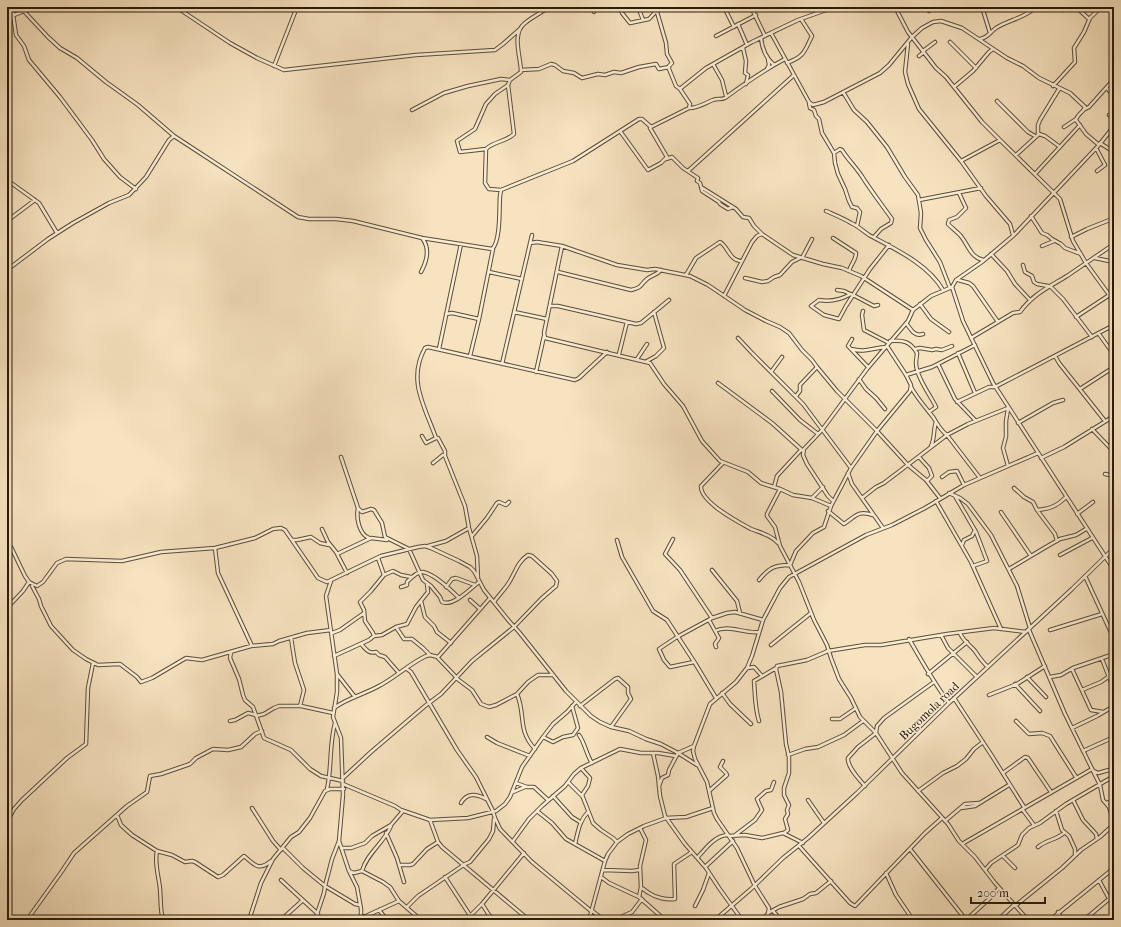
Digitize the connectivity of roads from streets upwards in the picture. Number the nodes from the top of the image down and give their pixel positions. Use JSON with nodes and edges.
{"nodes":[{"id":1,"x":12,"y":7,"type":"edge"},
{"id":2,"x":20,"y":7,"type":"edge"},
{"id":3,"x":176,"y":7,"type":"edge"},
{"id":4,"x":297,"y":7,"type":"edge"},
{"id":5,"x":539,"y":7,"type":"edge"},
{"id":6,"x":549,"y":7,"type":"edge"},
{"id":7,"x":596,"y":7,"type":"edge"},
{"id":8,"x":620,"y":7,"type":"edge"},
{"id":9,"x":636,"y":7,"type":"edge"},
{"id":10,"x":660,"y":7,"type":"edge"},
{"id":11,"x":724,"y":7,"type":"edge"},
{"id":12,"x":751,"y":7,"type":"edge"},
{"id":13,"x":859,"y":7,"type":"edge"},
{"id":14,"x":894,"y":7,"type":"edge"},
{"id":15,"x":935,"y":7,"type":"edge"},
{"id":16,"x":982,"y":7,"type":"edge"},
{"id":17,"x":1066,"y":7,"type":"edge"},
{"id":18,"x":1076,"y":7,"type":"edge"},
{"id":19,"x":1101,"y":7,"type":"edge"},
{"id":20,"x":1063,"y":10,"type":"dead end"},
{"id":21,"x":24,"y":11,"type":"junction"},
{"id":22,"x":928,"y":11,"type":"dead end"},
{"id":23,"x":1031,"y":11,"type":"dead end"},
{"id":24,"x":594,"y":12,"type":"dead end"},
{"id":25,"x":657,"y":12,"type":"junction"},
{"id":26,"x":540,"y":13,"type":"junction"},
{"id":27,"x":14,"y":15,"type":"junction"},
{"id":28,"x":756,"y":15,"type":"junction"},
{"id":29,"x":7,"y":18,"type":"edge"},
{"id":30,"x":801,"y":18,"type":"junction"},
{"id":31,"x":1089,"y":19,"type":"junction"},
{"id":32,"x":643,"y":20,"type":"junction"},
{"id":33,"x":738,"y":24,"type":"junction"},
{"id":34,"x":734,"y":27,"type":"junction"},
{"id":35,"x":520,"y":30,"type":"junction"},
{"id":36,"x":771,"y":33,"type":"junction"},
{"id":37,"x":990,"y":33,"type":"junction"},
{"id":38,"x":716,"y":36,"type":"dead end"},
{"id":39,"x":765,"y":36,"type":"junction"},
{"id":40,"x":912,"y":37,"type":"junction"},
{"id":41,"x":761,"y":38,"type":"junction"},
{"id":42,"x":979,"y":39,"type":"junction"},
{"id":43,"x":935,"y":42,"type":"dead end"},
{"id":44,"x":950,"y":42,"type":"dead end"},
{"id":45,"x":908,"y":43,"type":"junction"},
{"id":46,"x":747,"y":45,"type":"junction"},
{"id":47,"x":743,"y":48,"type":"junction"},
{"id":48,"x":993,"y":49,"type":"junction"},
{"id":49,"x":924,"y":51,"type":"junction"},
{"id":50,"x":919,"y":56,"type":"dead end"},
{"id":51,"x":768,"y":58,"type":"junction"},
{"id":52,"x":785,"y":59,"type":"junction"},
{"id":53,"x":787,"y":63,"type":"junction"},
{"id":54,"x":713,"y":64,"type":"junction"},
{"id":55,"x":774,"y":65,"type":"junction"},
{"id":56,"x":274,"y":66,"type":"junction"},
{"id":57,"x":669,"y":67,"type":"junction"},
{"id":58,"x":976,"y":68,"type":"junction"},
{"id":59,"x":521,"y":70,"type":"junction"},
{"id":60,"x":766,"y":70,"type":"junction"},
{"id":61,"x":794,"y":75,"type":"junction"},
{"id":62,"x":1114,"y":79,"type":"edge"},
{"id":63,"x":510,"y":80,"type":"junction"},
{"id":64,"x":746,"y":84,"type":"junction"},
{"id":65,"x":508,"y":85,"type":"junction"},
{"id":66,"x":1054,"y":86,"type":"junction"},
{"id":67,"x":954,"y":87,"type":"junction"},
{"id":68,"x":1107,"y":88,"type":"junction"},
{"id":69,"x":680,"y":89,"type":"junction"},
{"id":70,"x":1059,"y":89,"type":"junction"},
{"id":71,"x":842,"y":92,"type":"junction"},
{"id":72,"x":726,"y":96,"type":"junction"},
{"id":73,"x":1114,"y":97,"type":"edge"},
{"id":74,"x":997,"y":101,"type":"dead end"},
{"id":75,"x":809,"y":102,"type":"junction"},
{"id":76,"x":690,"y":108,"type":"junction"},
{"id":77,"x":1085,"y":108,"type":"junction"},
{"id":78,"x":412,"y":110,"type":"dead end"},
{"id":79,"x":1114,"y":114,"type":"edge"},
{"id":80,"x":1109,"y":115,"type":"dead end"},
{"id":81,"x":1076,"y":119,"type":"junction"},
{"id":82,"x":1080,"y":125,"type":"junction"},
{"id":83,"x":1114,"y":126,"type":"edge"},
{"id":84,"x":650,"y":127,"type":"junction"},
{"id":85,"x":1064,"y":127,"type":"dead end"},
{"id":86,"x":620,"y":131,"type":"junction"},
{"id":87,"x":1036,"y":135,"type":"junction"},
{"id":88,"x":174,"y":136,"type":"junction"},
{"id":89,"x":1000,"y":140,"type":"junction"},
{"id":90,"x":1099,"y":144,"type":"junction"},
{"id":91,"x":1060,"y":146,"type":"junction"},
{"id":92,"x":1096,"y":148,"type":"junction"},
{"id":93,"x":486,"y":149,"type":"junction"},
{"id":94,"x":1114,"y":152,"type":"edge"},
{"id":95,"x":834,"y":153,"type":"junction"},
{"id":96,"x":1016,"y":155,"type":"junction"},
{"id":97,"x":666,"y":159,"type":"junction"},
{"id":98,"x":961,"y":161,"type":"junction"},
{"id":99,"x":688,"y":171,"type":"junction"},
{"id":100,"x":1098,"y":171,"type":"dead end"},
{"id":101,"x":1035,"y":174,"type":"junction"},
{"id":102,"x":7,"y":180,"type":"edge"},
{"id":103,"x":981,"y":188,"type":"junction"},
{"id":104,"x":136,"y":189,"type":"junction"},
{"id":105,"x":502,"y":190,"type":"junction"},
{"id":106,"x":1054,"y":192,"type":"junction"},
{"id":107,"x":959,"y":193,"type":"junction"},
{"id":108,"x":35,"y":200,"type":"junction"},
{"id":109,"x":919,"y":200,"type":"junction"},
{"id":110,"x":826,"y":211,"type":"dead end"},
{"id":111,"x":1031,"y":216,"type":"junction"},
{"id":112,"x":1112,"y":219,"type":"dead end"},
{"id":113,"x":7,"y":221,"type":"edge"},
{"id":114,"x":857,"y":226,"type":"junction"},
{"id":115,"x":57,"y":232,"type":"junction"},
{"id":116,"x":762,"y":234,"type":"junction"},
{"id":117,"x":532,"y":235,"type":"dead end"},
{"id":118,"x":1014,"y":235,"type":"junction"},
{"id":119,"x":1071,"y":237,"type":"junction"},
{"id":120,"x":422,"y":238,"type":"junction"},
{"id":121,"x":832,"y":238,"type":"dead end"},
{"id":122,"x":874,"y":238,"type":"junction"},
{"id":123,"x":812,"y":239,"type":"dead end"},
{"id":124,"x":1054,"y":240,"type":"junction"},
{"id":125,"x":530,"y":243,"type":"junction"},
{"id":126,"x":461,"y":244,"type":"junction"},
{"id":127,"x":1114,"y":244,"type":"edge"},
{"id":128,"x":889,"y":245,"type":"junction"},
{"id":129,"x":562,"y":246,"type":"junction"},
{"id":130,"x":1042,"y":246,"type":"dead end"},
{"id":131,"x":493,"y":248,"type":"junction"},
{"id":132,"x":991,"y":254,"type":"junction"},
{"id":133,"x":1081,"y":254,"type":"junction"},
{"id":134,"x":801,"y":258,"type":"junction"},
{"id":135,"x":1095,"y":258,"type":"junction"},
{"id":136,"x":742,"y":261,"type":"junction"},
{"id":137,"x":983,"y":261,"type":"junction"},
{"id":138,"x":1114,"y":262,"type":"edge"},
{"id":139,"x":1086,"y":263,"type":"junction"},
{"id":140,"x":7,"y":264,"type":"edge"},
{"id":141,"x":1023,"y":265,"type":"dead end"},
{"id":142,"x":8,"y":269,"type":"edge"},
{"id":143,"x":661,"y":270,"type":"junction"},
{"id":144,"x":849,"y":271,"type":"junction"},
{"id":145,"x":421,"y":272,"type":"dead end"},
{"id":146,"x":488,"y":272,"type":"junction"},
{"id":147,"x":558,"y":272,"type":"junction"},
{"id":148,"x":686,"y":275,"type":"junction"},
{"id":149,"x":746,"y":278,"type":"dead end"},
{"id":150,"x":864,"y":278,"type":"junction"},
{"id":151,"x":522,"y":279,"type":"junction"},
{"id":152,"x":958,"y":280,"type":"junction"},
{"id":153,"x":1049,"y":286,"type":"junction"},
{"id":154,"x":951,"y":287,"type":"junction"},
{"id":155,"x":837,"y":290,"type":"dead end"},
{"id":156,"x":943,"y":290,"type":"junction"},
{"id":157,"x":1114,"y":292,"type":"edge"},
{"id":158,"x":853,"y":294,"type":"junction"},
{"id":159,"x":724,"y":296,"type":"junction"},
{"id":160,"x":1110,"y":296,"type":"junction"},
{"id":161,"x":1114,"y":299,"type":"edge"},
{"id":162,"x":669,"y":300,"type":"dead end"},
{"id":163,"x":1030,"y":300,"type":"junction"},
{"id":164,"x":920,"y":304,"type":"junction"},
{"id":165,"x":878,"y":305,"type":"dead end"},
{"id":166,"x":550,"y":306,"type":"junction"},
{"id":167,"x":864,"y":310,"type":"dead end"},
{"id":168,"x":914,"y":310,"type":"junction"},
{"id":169,"x":514,"y":312,"type":"junction"},
{"id":170,"x":654,"y":312,"type":"junction"},
{"id":171,"x":446,"y":314,"type":"junction"},
{"id":172,"x":1076,"y":317,"type":"junction"},
{"id":173,"x":479,"y":319,"type":"junction"},
{"id":174,"x":547,"y":319,"type":"junction"},
{"id":175,"x":627,"y":322,"type":"junction"},
{"id":176,"x":998,"y":322,"type":"junction"},
{"id":177,"x":906,"y":323,"type":"junction"},
{"id":178,"x":1114,"y":325,"type":"edge"},
{"id":179,"x":949,"y":332,"type":"dead end"},
{"id":180,"x":923,"y":334,"type":"dead end"},
{"id":181,"x":1098,"y":334,"type":"junction"},
{"id":182,"x":544,"y":336,"type":"junction"},
{"id":183,"x":1092,"y":337,"type":"junction"},
{"id":184,"x":738,"y":338,"type":"dead end"},
{"id":185,"x":971,"y":338,"type":"junction"},
{"id":186,"x":852,"y":339,"type":"dead end"},
{"id":187,"x":647,"y":344,"type":"dead end"},
{"id":188,"x":888,"y":344,"type":"junction"},
{"id":189,"x":975,"y":345,"type":"junction"},
{"id":190,"x":952,"y":346,"type":"dead end"},
{"id":191,"x":439,"y":349,"type":"junction"},
{"id":192,"x":850,"y":349,"type":"junction"},
{"id":193,"x":915,"y":349,"type":"junction"},
{"id":194,"x":607,"y":352,"type":"junction"},
{"id":195,"x":958,"y":353,"type":"junction"},
{"id":196,"x":619,"y":354,"type":"junction"},
{"id":197,"x":1114,"y":355,"type":"edge"},
{"id":198,"x":470,"y":356,"type":"junction"},
{"id":199,"x":1055,"y":356,"type":"junction"},
{"id":200,"x":782,"y":358,"type":"dead end"},
{"id":201,"x":637,"y":359,"type":"junction"},
{"id":202,"x":646,"y":361,"type":"junction"},
{"id":203,"x":502,"y":364,"type":"junction"},
{"id":204,"x":938,"y":364,"type":"junction"},
{"id":205,"x":868,"y":367,"type":"junction"},
{"id":206,"x":1114,"y":367,"type":"edge"},
{"id":207,"x":817,"y":368,"type":"junction"},
{"id":208,"x":918,"y":371,"type":"junction"},
{"id":209,"x":536,"y":372,"type":"junction"},
{"id":210,"x":771,"y":372,"type":"junction"},
{"id":211,"x":906,"y":375,"type":"junction"},
{"id":212,"x":859,"y":379,"type":"junction"},
{"id":213,"x":718,"y":383,"type":"dead end"},
{"id":214,"x":911,"y":386,"type":"junction"},
{"id":215,"x":996,"y":387,"type":"junction"},
{"id":216,"x":1080,"y":389,"type":"junction"},
{"id":217,"x":772,"y":391,"type":"dead end"},
{"id":218,"x":975,"y":393,"type":"junction"},
{"id":219,"x":796,"y":396,"type":"junction"},
{"id":220,"x":845,"y":398,"type":"junction"},
{"id":221,"x":1063,"y":400,"type":"dead end"},
{"id":222,"x":957,"y":402,"type":"junction"},
{"id":223,"x":1008,"y":408,"type":"junction"},
{"id":224,"x":885,"y":409,"type":"dead end"},
{"id":225,"x":929,"y":412,"type":"junction"},
{"id":226,"x":1114,"y":416,"type":"edge"},
{"id":227,"x":976,"y":420,"type":"junction"},
{"id":228,"x":1105,"y":421,"type":"junction"},
{"id":229,"x":936,"y":422,"type":"junction"},
{"id":230,"x":1018,"y":423,"type":"junction"},
{"id":231,"x":1092,"y":429,"type":"junction"},
{"id":232,"x":822,"y":430,"type":"junction"},
{"id":233,"x":877,"y":431,"type":"junction"},
{"id":234,"x":818,"y":434,"type":"junction"},
{"id":235,"x":947,"y":435,"type":"junction"},
{"id":236,"x":422,"y":436,"type":"dead end"},
{"id":237,"x":436,"y":438,"type":"junction"},
{"id":238,"x":930,"y":448,"type":"junction"},
{"id":239,"x":802,"y":451,"type":"junction"},
{"id":240,"x":1114,"y":452,"type":"edge"},
{"id":241,"x":1038,"y":453,"type":"junction"},
{"id":242,"x":445,"y":456,"type":"junction"},
{"id":243,"x":341,"y":457,"type":"dead end"},
{"id":244,"x":919,"y":457,"type":"junction"},
{"id":245,"x":1040,"y":458,"type":"junction"},
{"id":246,"x":433,"y":463,"type":"dead end"},
{"id":247,"x":723,"y":463,"type":"junction"},
{"id":248,"x":908,"y":465,"type":"junction"},
{"id":249,"x":1008,"y":466,"type":"junction"},
{"id":250,"x":851,"y":468,"type":"junction"},
{"id":251,"x":848,"y":472,"type":"junction"},
{"id":252,"x":1105,"y":474,"type":"dead end"},
{"id":253,"x":1114,"y":476,"type":"edge"},
{"id":254,"x":942,"y":477,"type":"dead end"},
{"id":255,"x":980,"y":478,"type":"junction"},
{"id":256,"x":927,"y":481,"type":"junction"},
{"id":257,"x":964,"y":485,"type":"junction"},
{"id":258,"x":774,"y":487,"type":"junction"},
{"id":259,"x":823,"y":487,"type":"junction"},
{"id":260,"x":1014,"y":488,"type":"dead end"},
{"id":261,"x":780,"y":489,"type":"junction"},
{"id":262,"x":949,"y":493,"type":"junction"},
{"id":263,"x":955,"y":495,"type":"junction"},
{"id":264,"x":1066,"y":497,"type":"junction"},
{"id":265,"x":812,"y":498,"type":"junction"},
{"id":266,"x":862,"y":498,"type":"junction"},
{"id":267,"x":940,"y":498,"type":"junction"},
{"id":268,"x":833,"y":501,"type":"junction"},
{"id":269,"x":936,"y":501,"type":"junction"},
{"id":270,"x":510,"y":502,"type":"dead end"},
{"id":271,"x":1093,"y":502,"type":"dead end"},
{"id":272,"x":830,"y":506,"type":"junction"},
{"id":273,"x":358,"y":508,"type":"junction"},
{"id":274,"x":1037,"y":510,"type":"junction"},
{"id":275,"x":828,"y":511,"type":"junction"},
{"id":276,"x":1001,"y":512,"type":"dead end"},
{"id":277,"x":1077,"y":514,"type":"junction"},
{"id":278,"x":873,"y":515,"type":"junction"},
{"id":279,"x":469,"y":528,"type":"junction"},
{"id":280,"x":883,"y":528,"type":"junction"},
{"id":281,"x":322,"y":529,"type":"dead end"},
{"id":282,"x":1086,"y":529,"type":"junction"},
{"id":283,"x":975,"y":530,"type":"junction"},
{"id":284,"x":472,"y":536,"type":"junction"},
{"id":285,"x":1092,"y":538,"type":"junction"},
{"id":286,"x":370,"y":539,"type":"junction"},
{"id":287,"x":673,"y":539,"type":"dead end"},
{"id":288,"x":293,"y":540,"type":"junction"},
{"id":289,"x":388,"y":540,"type":"junction"},
{"id":290,"x":616,"y":540,"type":"dead end"},
{"id":291,"x":1057,"y":541,"type":"junction"},
{"id":292,"x":7,"y":543,"type":"edge"},
{"id":293,"x":779,"y":543,"type":"junction"},
{"id":294,"x":329,"y":545,"type":"junction"},
{"id":295,"x":962,"y":545,"type":"junction"},
{"id":296,"x":427,"y":546,"type":"junction"},
{"id":297,"x":215,"y":548,"type":"junction"},
{"id":298,"x":1114,"y":548,"type":"edge"},
{"id":299,"x":409,"y":549,"type":"junction"},
{"id":300,"x":337,"y":554,"type":"junction"},
{"id":301,"x":1060,"y":555,"type":"dead end"},
{"id":302,"x":1031,"y":556,"type":"junction"},
{"id":303,"x":1105,"y":557,"type":"junction"},
{"id":304,"x":378,"y":558,"type":"junction"},
{"id":305,"x":790,"y":564,"type":"junction"},
{"id":306,"x":973,"y":566,"type":"junction"},
{"id":307,"x":1009,"y":569,"type":"junction"},
{"id":308,"x":712,"y":570,"type":"dead end"},
{"id":309,"x":1114,"y":570,"type":"edge"},
{"id":310,"x":347,"y":573,"type":"junction"},
{"id":311,"x":420,"y":573,"type":"junction"},
{"id":312,"x":794,"y":574,"type":"junction"},
{"id":313,"x":384,"y":575,"type":"junction"},
{"id":314,"x":1085,"y":576,"type":"junction"},
{"id":315,"x":412,"y":577,"type":"junction"},
{"id":316,"x":758,"y":580,"type":"dead end"},
{"id":317,"x":331,"y":581,"type":"junction"},
{"id":318,"x":478,"y":581,"type":"junction"},
{"id":319,"x":29,"y":582,"type":"junction"},
{"id":320,"x":427,"y":584,"type":"junction"},
{"id":321,"x":32,"y":585,"type":"junction"},
{"id":322,"x":475,"y":585,"type":"junction"},
{"id":323,"x":446,"y":586,"type":"junction"},
{"id":324,"x":401,"y":588,"type":"dead end"},
{"id":325,"x":459,"y":598,"type":"junction"},
{"id":326,"x":490,"y":598,"type":"junction"},
{"id":327,"x":421,"y":600,"type":"junction"},
{"id":328,"x":470,"y":600,"type":"dead end"},
{"id":329,"x":494,"y":602,"type":"junction"},
{"id":330,"x":7,"y":608,"type":"edge"},
{"id":331,"x":480,"y":609,"type":"junction"},
{"id":332,"x":364,"y":613,"type":"junction"},
{"id":333,"x":740,"y":613,"type":"junction"},
{"id":334,"x":811,"y":613,"type":"junction"},
{"id":335,"x":1102,"y":614,"type":"junction"},
{"id":336,"x":710,"y":619,"type":"junction"},
{"id":337,"x":763,"y":620,"type":"junction"},
{"id":338,"x":396,"y":627,"type":"junction"},
{"id":339,"x":514,"y":627,"type":"junction"},
{"id":340,"x":1001,"y":629,"type":"junction"},
{"id":341,"x":1028,"y":630,"type":"junction"},
{"id":342,"x":1050,"y":630,"type":"dead end"},
{"id":343,"x":715,"y":631,"type":"junction"},
{"id":344,"x":331,"y":632,"type":"junction"},
{"id":345,"x":759,"y":632,"type":"junction"},
{"id":346,"x":960,"y":633,"type":"junction"},
{"id":347,"x":940,"y":635,"type":"junction"},
{"id":348,"x":374,"y":636,"type":"junction"},
{"id":349,"x":677,"y":637,"type":"junction"},
{"id":350,"x":291,"y":638,"type":"junction"},
{"id":351,"x":909,"y":640,"type":"junction"},
{"id":352,"x":1114,"y":640,"type":"edge"},
{"id":353,"x":967,"y":642,"type":"junction"},
{"id":354,"x":361,"y":644,"type":"junction"},
{"id":355,"x":451,"y":644,"type":"junction"},
{"id":356,"x":771,"y":645,"type":"dead end"},
{"id":357,"x":252,"y":646,"type":"junction"},
{"id":358,"x":716,"y":647,"type":"dead end"},
{"id":359,"x":828,"y":651,"type":"junction"},
{"id":360,"x":231,"y":652,"type":"junction"},
{"id":361,"x":954,"y":654,"type":"junction"},
{"id":362,"x":1114,"y":654,"type":"edge"},
{"id":363,"x":430,"y":655,"type":"junction"},
{"id":364,"x":334,"y":656,"type":"junction"},
{"id":365,"x":438,"y":658,"type":"junction"},
{"id":366,"x":1102,"y":659,"type":"junction"},
{"id":367,"x":694,"y":662,"type":"junction"},
{"id":368,"x":93,"y":663,"type":"junction"},
{"id":369,"x":1045,"y":666,"type":"junction"},
{"id":370,"x":988,"y":667,"type":"junction"},
{"id":371,"x":747,"y":668,"type":"junction"},
{"id":372,"x":776,"y":668,"type":"junction"},
{"id":373,"x":407,"y":669,"type":"junction"},
{"id":374,"x":1072,"y":669,"type":"junction"},
{"id":375,"x":399,"y":673,"type":"junction"},
{"id":376,"x":337,"y":674,"type":"junction"},
{"id":377,"x":928,"y":674,"type":"junction"},
{"id":378,"x":553,"y":675,"type":"junction"},
{"id":379,"x":762,"y":676,"type":"junction"},
{"id":380,"x":977,"y":677,"type":"junction"},
{"id":381,"x":1027,"y":677,"type":"junction"},
{"id":382,"x":1050,"y":677,"type":"junction"},
{"id":383,"x":1108,"y":677,"type":"junction"},
{"id":384,"x":457,"y":678,"type":"junction"},
{"id":385,"x":934,"y":682,"type":"junction"},
{"id":386,"x":1015,"y":684,"type":"junction"},
{"id":387,"x":1082,"y":690,"type":"junction"},
{"id":388,"x":1114,"y":690,"type":"edge"},
{"id":389,"x":722,"y":693,"type":"junction"},
{"id":390,"x":517,"y":694,"type":"junction"},
{"id":391,"x":989,"y":694,"type":"dead end"},
{"id":392,"x":355,"y":697,"type":"junction"},
{"id":393,"x":1046,"y":697,"type":"dead end"},
{"id":394,"x":716,"y":698,"type":"junction"},
{"id":395,"x":954,"y":698,"type":"junction"},
{"id":396,"x":576,"y":702,"type":"junction"},
{"id":397,"x":430,"y":703,"type":"junction"},
{"id":398,"x":949,"y":703,"type":"junction"},
{"id":399,"x":300,"y":706,"type":"junction"},
{"id":400,"x":572,"y":706,"type":"junction"},
{"id":401,"x":580,"y":706,"type":"junction"},
{"id":402,"x":1114,"y":706,"type":"edge"},
{"id":403,"x":334,"y":708,"type":"junction"},
{"id":404,"x":856,"y":708,"type":"junction"},
{"id":405,"x":1040,"y":711,"type":"dead end"},
{"id":406,"x":1103,"y":712,"type":"junction"},
{"id":407,"x":333,"y":713,"type":"junction"},
{"id":408,"x":256,"y":715,"type":"junction"},
{"id":409,"x":832,"y":719,"type":"dead end"},
{"id":410,"x":230,"y":721,"type":"dead end"},
{"id":411,"x":759,"y":721,"type":"dead end"},
{"id":412,"x":863,"y":721,"type":"junction"},
{"id":413,"x":1016,"y":721,"type":"dead end"},
{"id":414,"x":335,"y":722,"type":"junction"},
{"id":415,"x":750,"y":724,"type":"dead end"},
{"id":416,"x":611,"y":727,"type":"junction"},
{"id":417,"x":1072,"y":728,"type":"junction"},
{"id":418,"x":262,"y":731,"type":"junction"},
{"id":419,"x":876,"y":733,"type":"junction"},
{"id":420,"x":579,"y":735,"type":"dead end"},
{"id":421,"x":487,"y":737,"type":"dead end"},
{"id":422,"x":543,"y":737,"type":"junction"},
{"id":423,"x":1114,"y":737,"type":"edge"},
{"id":424,"x":983,"y":742,"type":"junction"},
{"id":425,"x":694,"y":746,"type":"junction"},
{"id":426,"x":535,"y":749,"type":"junction"},
{"id":427,"x":1083,"y":751,"type":"junction"},
{"id":428,"x":653,"y":753,"type":"junction"},
{"id":429,"x":677,"y":754,"type":"junction"},
{"id":430,"x":788,"y":755,"type":"junction"},
{"id":431,"x":530,"y":756,"type":"junction"},
{"id":432,"x":892,"y":760,"type":"junction"},
{"id":433,"x":723,"y":761,"type":"dead end"},
{"id":434,"x":592,"y":763,"type":"junction"},
{"id":435,"x":697,"y":765,"type":"junction"},
{"id":436,"x":581,"y":768,"type":"junction"},
{"id":437,"x":1093,"y":770,"type":"junction"},
{"id":438,"x":1114,"y":771,"type":"edge"},
{"id":439,"x":1003,"y":773,"type":"junction"},
{"id":440,"x":1114,"y":776,"type":"edge"},
{"id":441,"x":1076,"y":777,"type":"junction"},
{"id":442,"x":330,"y":778,"type":"junction"},
{"id":443,"x":343,"y":781,"type":"junction"},
{"id":444,"x":568,"y":782,"type":"junction"},
{"id":445,"x":774,"y":782,"type":"dead end"},
{"id":446,"x":516,"y":783,"type":"junction"},
{"id":447,"x":1009,"y":785,"type":"junction"},
{"id":448,"x":1100,"y":785,"type":"junction"},
{"id":449,"x":865,"y":786,"type":"junction"},
{"id":450,"x":353,"y":787,"type":"junction"},
{"id":451,"x":525,"y":787,"type":"junction"},
{"id":452,"x":327,"y":789,"type":"junction"},
{"id":453,"x":344,"y":789,"type":"junction"},
{"id":454,"x":658,"y":789,"type":"junction"},
{"id":455,"x":709,"y":791,"type":"junction"},
{"id":456,"x":918,"y":791,"type":"junction"},
{"id":457,"x":513,"y":792,"type":"junction"},
{"id":458,"x":1051,"y":792,"type":"junction"},
{"id":459,"x":553,"y":796,"type":"junction"},
{"id":460,"x":582,"y":797,"type":"junction"},
{"id":461,"x":487,"y":799,"type":"junction"},
{"id":462,"x":548,"y":800,"type":"junction"},
{"id":463,"x":808,"y":800,"type":"dead end"},
{"id":464,"x":1073,"y":800,"type":"junction"},
{"id":465,"x":1114,"y":801,"type":"edge"},
{"id":466,"x":461,"y":803,"type":"dead end"},
{"id":467,"x":1106,"y":803,"type":"junction"},
{"id":468,"x":252,"y":808,"type":"dead end"},
{"id":469,"x":713,"y":808,"type":"junction"},
{"id":470,"x":1023,"y":808,"type":"junction"},
{"id":471,"x":403,"y":811,"type":"junction"},
{"id":472,"x":537,"y":811,"type":"junction"},
{"id":473,"x":1056,"y":811,"type":"junction"},
{"id":474,"x":1114,"y":811,"type":"edge"},
{"id":475,"x":494,"y":812,"type":"junction"},
{"id":476,"x":589,"y":812,"type":"junction"},
{"id":477,"x":116,"y":815,"type":"junction"},
{"id":478,"x":1112,"y":815,"type":"junction"},
{"id":479,"x":494,"y":818,"type":"junction"},
{"id":480,"x":666,"y":818,"type":"junction"},
{"id":481,"x":942,"y":818,"type":"junction"},
{"id":482,"x":430,"y":820,"type":"junction"},
{"id":483,"x":945,"y":821,"type":"junction"},
{"id":484,"x":1114,"y":821,"type":"edge"},
{"id":485,"x":7,"y":822,"type":"edge"},
{"id":486,"x":580,"y":822,"type":"junction"},
{"id":487,"x":824,"y":824,"type":"junction"},
{"id":488,"x":391,"y":825,"type":"junction"},
{"id":489,"x":1034,"y":825,"type":"junction"},
{"id":490,"x":640,"y":828,"type":"junction"},
{"id":491,"x":386,"y":833,"type":"junction"},
{"id":492,"x":784,"y":833,"type":"junction"},
{"id":493,"x":1064,"y":833,"type":"junction"},
{"id":494,"x":728,"y":836,"type":"junction"},
{"id":495,"x":734,"y":836,"type":"junction"},
{"id":496,"x":1097,"y":840,"type":"junction"},
{"id":497,"x":339,"y":841,"type":"junction"},
{"id":498,"x":513,"y":841,"type":"junction"},
{"id":499,"x":732,"y":841,"type":"junction"},
{"id":500,"x":438,"y":842,"type":"junction"},
{"id":501,"x":617,"y":842,"type":"junction"},
{"id":502,"x":803,"y":843,"type":"junction"},
{"id":503,"x":575,"y":844,"type":"junction"},
{"id":504,"x":962,"y":844,"type":"junction"},
{"id":505,"x":799,"y":846,"type":"junction"},
{"id":506,"x":1038,"y":847,"type":"dead end"},
{"id":507,"x":341,"y":848,"type":"junction"},
{"id":508,"x":282,"y":849,"type":"junction"},
{"id":509,"x":910,"y":849,"type":"junction"},
{"id":510,"x":158,"y":851,"type":"junction"},
{"id":511,"x":692,"y":852,"type":"junction"},
{"id":512,"x":524,"y":853,"type":"junction"},
{"id":513,"x":1003,"y":856,"type":"junction"},
{"id":514,"x":1074,"y":856,"type":"junction"},
{"id":515,"x":698,"y":857,"type":"junction"},
{"id":516,"x":271,"y":861,"type":"junction"},
{"id":517,"x":605,"y":861,"type":"junction"},
{"id":518,"x":398,"y":864,"type":"junction"},
{"id":519,"x":463,"y":865,"type":"junction"},
{"id":520,"x":705,"y":867,"type":"junction"},
{"id":521,"x":1015,"y":868,"type":"dead end"},
{"id":522,"x":1114,"y":868,"type":"edge"},
{"id":523,"x":603,"y":870,"type":"junction"},
{"id":524,"x":639,"y":870,"type":"junction"},
{"id":525,"x":985,"y":870,"type":"junction"},
{"id":526,"x":348,"y":871,"type":"junction"},
{"id":527,"x":362,"y":871,"type":"junction"},
{"id":528,"x":709,"y":873,"type":"junction"},
{"id":529,"x":886,"y":873,"type":"junction"},
{"id":530,"x":445,"y":877,"type":"junction"},
{"id":531,"x":601,"y":877,"type":"junction"},
{"id":532,"x":281,"y":880,"type":"dead end"},
{"id":533,"x":1099,"y":880,"type":"junction"},
{"id":534,"x":831,"y":881,"type":"junction"},
{"id":535,"x":404,"y":882,"type":"dead end"},
{"id":536,"x":325,"y":886,"type":"junction"},
{"id":537,"x":755,"y":886,"type":"junction"},
{"id":538,"x":641,"y":888,"type":"junction"},
{"id":539,"x":999,"y":888,"type":"junction"},
{"id":540,"x":493,"y":890,"type":"junction"},
{"id":541,"x":640,"y":898,"type":"junction"},
{"id":542,"x":1109,"y":899,"type":"junction"},
{"id":543,"x":303,"y":900,"type":"junction"},
{"id":544,"x":399,"y":901,"type":"junction"},
{"id":545,"x":482,"y":904,"type":"junction"},
{"id":546,"x":360,"y":905,"type":"junction"},
{"id":547,"x":732,"y":905,"type":"junction"},
{"id":548,"x":1114,"y":905,"type":"edge"},
{"id":549,"x":695,"y":906,"type":"dead end"},
{"id":550,"x":1014,"y":906,"type":"junction"},
{"id":551,"x":407,"y":907,"type":"junction"},
{"id":552,"x":379,"y":910,"type":"junction"},
{"id":553,"x":591,"y":910,"type":"junction"},
{"id":554,"x":773,"y":911,"type":"junction"},
{"id":555,"x":1058,"y":912,"type":"junction"},
{"id":556,"x":318,"y":914,"type":"junction"},
{"id":557,"x":768,"y":914,"type":"junction"},
{"id":558,"x":470,"y":916,"type":"junction"},
{"id":559,"x":317,"y":919,"type":"edge"},
{"id":560,"x":359,"y":919,"type":"edge"},
{"id":561,"x":28,"y":920,"type":"edge"},
{"id":562,"x":163,"y":920,"type":"edge"},
{"id":563,"x":249,"y":920,"type":"edge"},
{"id":564,"x":281,"y":920,"type":"edge"},
{"id":565,"x":387,"y":920,"type":"edge"},
{"id":566,"x":421,"y":920,"type":"edge"},
{"id":567,"x":466,"y":920,"type":"edge"},
{"id":568,"x":473,"y":920,"type":"edge"},
{"id":569,"x":495,"y":920,"type":"edge"},
{"id":570,"x":529,"y":920,"type":"edge"},
{"id":571,"x":589,"y":920,"type":"edge"},
{"id":572,"x":604,"y":920,"type":"edge"},
{"id":573,"x":619,"y":920,"type":"edge"},
{"id":574,"x":665,"y":920,"type":"edge"},
{"id":575,"x":715,"y":920,"type":"edge"},
{"id":576,"x":742,"y":920,"type":"edge"},
{"id":577,"x":761,"y":920,"type":"edge"},
{"id":578,"x":781,"y":920,"type":"edge"},
{"id":579,"x":913,"y":920,"type":"edge"},
{"id":580,"x":966,"y":920,"type":"edge"},
{"id":581,"x":998,"y":920,"type":"edge"},
{"id":582,"x":1028,"y":920,"type":"edge"},
{"id":583,"x":1050,"y":920,"type":"edge"},
{"id":584,"x":1063,"y":920,"type":"edge"},
{"id":585,"x":1084,"y":920,"type":"edge"}],
"edges":[{"from":1,"to":27,"type":"street"},
{"from":2,"to":21,"type":"street"},
{"from":3,"to":56,"type":"street"},
{"from":4,"to":56,"type":"street"},
{"from":5,"to":26,"type":"street"},
{"from":6,"to":26,"type":"street"},
{"from":7,"to":24,"type":"street"},
{"from":8,"to":32,"type":"street"},
{"from":9,"to":32,"type":"street"},
{"from":10,"to":25,"type":"street"},
{"from":11,"to":34,"type":"street"},
{"from":12,"to":28,"type":"street"},
{"from":13,"to":30,"type":"street"},
{"from":14,"to":40,"type":"street"},
{"from":15,"to":22,"type":"street"},
{"from":16,"to":37,"type":"street"},
{"from":17,"to":20,"type":"street"},
{"from":18,"to":31,"type":"street"},
{"from":19,"to":31,"type":"street"},
{"from":21,"to":27,"type":"street"},
{"from":21,"to":88,"type":"street"},
{"from":23,"to":37,"type":"street"},
{"from":25,"to":32,"type":"street"},
{"from":25,"to":57,"type":"street"},
{"from":26,"to":35,"type":"street"},
{"from":27,"to":29,"type":"street"},
{"from":27,"to":104,"type":"street"},
{"from":28,"to":33,"type":"street"},
{"from":28,"to":39,"type":"street"},
{"from":30,"to":36,"type":"street"},
{"from":30,"to":53,"type":"street"},
{"from":31,"to":66,"type":"street"},
{"from":33,"to":34,"type":"street"},
{"from":33,"to":46,"type":"street"},
{"from":34,"to":38,"type":"street"},
{"from":35,"to":56,"type":"street"},
{"from":35,"to":59,"type":"street"},
{"from":36,"to":39,"type":"street"},
{"from":36,"to":52,"type":"street"},
{"from":37,"to":42,"type":"street"},
{"from":39,"to":41,"type":"street"},
{"from":40,"to":42,"type":"street"},
{"from":40,"to":45,"type":"street"},
{"from":40,"to":49,"type":"street"},
{"from":41,"to":46,"type":"street"},
{"from":41,"to":51,"type":"street"},
{"from":42,"to":48,"type":"street"},
{"from":43,"to":49,"type":"street"},
{"from":44,"to":58,"type":"street"},
{"from":45,"to":71,"type":"street"},
{"from":45,"to":98,"type":"street"},
{"from":46,"to":47,"type":"street"},
{"from":47,"to":54,"type":"street"},
{"from":47,"to":64,"type":"street"},
{"from":48,"to":58,"type":"street"},
{"from":48,"to":66,"type":"street"},
{"from":49,"to":50,"type":"street"},
{"from":49,"to":67,"type":"street"},
{"from":51,"to":55,"type":"street"},
{"from":51,"to":60,"type":"street"},
{"from":52,"to":53,"type":"street"},
{"from":52,"to":55,"type":"street"},
{"from":53,"to":61,"type":"street"},
{"from":54,"to":69,"type":"street"},
{"from":54,"to":72,"type":"street"},
{"from":55,"to":60,"type":"street"},
{"from":57,"to":59,"type":"street"},
{"from":57,"to":69,"type":"street"},
{"from":58,"to":67,"type":"street"},
{"from":59,"to":63,"type":"street"},
{"from":60,"to":64,"type":"street"},
{"from":61,"to":75,"type":"street"},
{"from":61,"to":99,"type":"street"},
{"from":62,"to":68,"type":"street"},
{"from":63,"to":65,"type":"street"},
{"from":63,"to":78,"type":"street"},
{"from":64,"to":72,"type":"street"},
{"from":65,"to":93,"type":"street"},
{"from":65,"to":93,"type":"street"},
{"from":66,"to":70,"type":"street"},
{"from":67,"to":89,"type":"street"},
{"from":68,"to":73,"type":"street"},
{"from":68,"to":77,"type":"street"},
{"from":69,"to":76,"type":"street"},
{"from":70,"to":77,"type":"street"},
{"from":70,"to":87,"type":"street"},
{"from":71,"to":75,"type":"street"},
{"from":71,"to":109,"type":"street"},
{"from":72,"to":76,"type":"street"},
{"from":74,"to":87,"type":"street"},
{"from":75,"to":95,"type":"street"},
{"from":76,"to":84,"type":"street"},
{"from":77,"to":81,"type":"street"},
{"from":79,"to":80,"type":"street"},
{"from":81,"to":82,"type":"street"},
{"from":81,"to":85,"type":"street"},
{"from":82,"to":90,"type":"street"},
{"from":82,"to":91,"type":"street"},
{"from":83,"to":90,"type":"street"},
{"from":84,"to":86,"type":"street"},
{"from":84,"to":97,"type":"street"},
{"from":86,"to":97,"type":"street"},
{"from":86,"to":105,"type":"street"},
{"from":87,"to":91,"type":"street"},
{"from":87,"to":96,"type":"street"},
{"from":88,"to":104,"type":"street"},
{"from":88,"to":120,"type":"street"},
{"from":89,"to":96,"type":"street"},
{"from":89,"to":98,"type":"street"},
{"from":90,"to":92,"type":"street"},
{"from":90,"to":94,"type":"street"},
{"from":91,"to":101,"type":"street"},
{"from":92,"to":100,"type":"street"},
{"from":92,"to":106,"type":"street"},
{"from":93,"to":105,"type":"street"},
{"from":95,"to":114,"type":"street"},
{"from":95,"to":122,"type":"street"},
{"from":96,"to":101,"type":"street"},
{"from":97,"to":99,"type":"street"},
{"from":98,"to":103,"type":"street"},
{"from":99,"to":116,"type":"street"},
{"from":101,"to":106,"type":"street"},
{"from":102,"to":108,"type":"street"},
{"from":103,"to":107,"type":"street"},
{"from":103,"to":118,"type":"street"},
{"from":104,"to":115,"type":"street"},
{"from":105,"to":131,"type":"street"},
{"from":106,"to":111,"type":"street"},
{"from":106,"to":119,"type":"street"},
{"from":107,"to":109,"type":"street"},
{"from":107,"to":137,"type":"street"},
{"from":108,"to":113,"type":"street"},
{"from":108,"to":115,"type":"street"},
{"from":109,"to":154,"type":"street"},
{"from":110,"to":114,"type":"street"},
{"from":111,"to":118,"type":"street"},
{"from":111,"to":124,"type":"street"},
{"from":112,"to":119,"type":"street"},
{"from":114,"to":122,"type":"street"},
{"from":115,"to":142,"type":"street"},
{"from":116,"to":134,"type":"street"},
{"from":116,"to":136,"type":"street"},
{"from":117,"to":125,"type":"street"},
{"from":118,"to":132,"type":"street"},
{"from":119,"to":133,"type":"street"},
{"from":120,"to":126,"type":"street"},
{"from":120,"to":145,"type":"street"},
{"from":121,"to":144,"type":"street"},
{"from":122,"to":128,"type":"street"},
{"from":123,"to":134,"type":"street"},
{"from":124,"to":130,"type":"street"},
{"from":124,"to":133,"type":"street"},
{"from":125,"to":129,"type":"street"},
{"from":125,"to":151,"type":"street"},
{"from":126,"to":131,"type":"street"},
{"from":126,"to":171,"type":"street"},
{"from":127,"to":135,"type":"street"},
{"from":128,"to":150,"type":"street"},
{"from":128,"to":156,"type":"street"},
{"from":129,"to":143,"type":"street"},
{"from":129,"to":147,"type":"street"},
{"from":131,"to":146,"type":"street"},
{"from":132,"to":137,"type":"street"},
{"from":132,"to":163,"type":"street"},
{"from":133,"to":139,"type":"street"},
{"from":134,"to":144,"type":"street"},
{"from":134,"to":149,"type":"street"},
{"from":135,"to":138,"type":"street"},
{"from":135,"to":139,"type":"street"},
{"from":136,"to":148,"type":"street"},
{"from":136,"to":159,"type":"street"},
{"from":137,"to":152,"type":"street"},
{"from":139,"to":153,"type":"street"},
{"from":139,"to":160,"type":"street"},
{"from":140,"to":142,"type":"street"},
{"from":141,"to":153,"type":"street"},
{"from":143,"to":147,"type":"street"},
{"from":143,"to":148,"type":"street"},
{"from":144,"to":150,"type":"street"},
{"from":146,"to":151,"type":"street"},
{"from":146,"to":173,"type":"street"},
{"from":147,"to":166,"type":"street"},
{"from":148,"to":159,"type":"street"},
{"from":150,"to":158,"type":"street"},
{"from":150,"to":168,"type":"street"},
{"from":151,"to":169,"type":"street"},
{"from":152,"to":154,"type":"street"},
{"from":152,"to":176,"type":"street"},
{"from":153,"to":163,"type":"street"},
{"from":153,"to":172,"type":"street"},
{"from":154,"to":156,"type":"street"},
{"from":154,"to":185,"type":"street"},
{"from":155,"to":158,"type":"street"},
{"from":156,"to":164,"type":"street"},
{"from":157,"to":160,"type":"street"},
{"from":158,"to":158,"type":"street"},
{"from":158,"to":165,"type":"street"},
{"from":159,"to":207,"type":"street"},
{"from":160,"to":161,"type":"street"},
{"from":160,"to":172,"type":"street"},
{"from":162,"to":170,"type":"street"},
{"from":163,"to":176,"type":"street"},
{"from":164,"to":168,"type":"street"},
{"from":164,"to":179,"type":"street"},
{"from":166,"to":174,"type":"street"},
{"from":166,"to":175,"type":"street"},
{"from":167,"to":188,"type":"street"},
{"from":168,"to":177,"type":"street"},
{"from":169,"to":174,"type":"street"},
{"from":169,"to":203,"type":"street"},
{"from":170,"to":175,"type":"street"},
{"from":170,"to":202,"type":"street"},
{"from":171,"to":173,"type":"street"},
{"from":171,"to":191,"type":"street"},
{"from":172,"to":183,"type":"street"},
{"from":173,"to":198,"type":"street"},
{"from":174,"to":182,"type":"street"},
{"from":175,"to":196,"type":"street"},
{"from":176,"to":185,"type":"street"},
{"from":177,"to":180,"type":"street"},
{"from":177,"to":188,"type":"street"},
{"from":178,"to":181,"type":"street"},
{"from":181,"to":183,"type":"street"},
{"from":181,"to":197,"type":"street"},
{"from":182,"to":194,"type":"street"},
{"from":182,"to":209,"type":"street"},
{"from":183,"to":199,"type":"street"},
{"from":184,"to":210,"type":"street"},
{"from":185,"to":189,"type":"street"},
{"from":186,"to":192,"type":"street"},
{"from":187,"to":201,"type":"street"},
{"from":188,"to":192,"type":"street"},
{"from":188,"to":193,"type":"street"},
{"from":188,"to":205,"type":"street"},
{"from":188,"to":211,"type":"street"},
{"from":189,"to":195,"type":"street"},
{"from":189,"to":215,"type":"street"},
{"from":190,"to":193,"type":"street"},
{"from":191,"to":198,"type":"street"},
{"from":191,"to":237,"type":"street"},
{"from":192,"to":205,"type":"street"},
{"from":193,"to":208,"type":"street"},
{"from":194,"to":196,"type":"street"},
{"from":194,"to":209,"type":"street"},
{"from":195,"to":204,"type":"street"},
{"from":195,"to":218,"type":"street"},
{"from":196,"to":201,"type":"street"},
{"from":198,"to":203,"type":"street"},
{"from":199,"to":215,"type":"street"},
{"from":199,"to":216,"type":"street"},
{"from":200,"to":210,"type":"street"},
{"from":201,"to":202,"type":"street"},
{"from":202,"to":247,"type":"street"},
{"from":203,"to":209,"type":"street"},
{"from":204,"to":208,"type":"street"},
{"from":204,"to":222,"type":"street"},
{"from":205,"to":212,"type":"street"},
{"from":206,"to":216,"type":"street"},
{"from":207,"to":219,"type":"street"},
{"from":207,"to":220,"type":"street"},
{"from":208,"to":211,"type":"street"},
{"from":208,"to":225,"type":"street"},
{"from":210,"to":219,"type":"street"},
{"from":211,"to":214,"type":"street"},
{"from":212,"to":220,"type":"street"},
{"from":212,"to":224,"type":"street"},
{"from":213,"to":239,"type":"street"},
{"from":214,"to":225,"type":"street"},
{"from":214,"to":233,"type":"street"},
{"from":215,"to":218,"type":"street"},
{"from":215,"to":223,"type":"street"},
{"from":216,"to":228,"type":"street"},
{"from":217,"to":234,"type":"street"},
{"from":218,"to":222,"type":"street"},
{"from":219,"to":232,"type":"street"},
{"from":220,"to":232,"type":"street"},
{"from":220,"to":233,"type":"street"},
{"from":221,"to":230,"type":"street"},
{"from":222,"to":227,"type":"street"},
{"from":223,"to":227,"type":"street"},
{"from":223,"to":230,"type":"street"},
{"from":223,"to":249,"type":"street"},
{"from":225,"to":229,"type":"street"},
{"from":226,"to":228,"type":"street"},
{"from":227,"to":235,"type":"street"},
{"from":228,"to":231,"type":"street"},
{"from":229,"to":235,"type":"street"},
{"from":229,"to":238,"type":"street"},
{"from":230,"to":241,"type":"street"},
{"from":231,"to":240,"type":"street"},
{"from":231,"to":245,"type":"street"},
{"from":232,"to":234,"type":"street"},
{"from":232,"to":250,"type":"street"},
{"from":233,"to":248,"type":"street"},
{"from":233,"to":250,"type":"street"},
{"from":234,"to":239,"type":"street"},
{"from":235,"to":238,"type":"street"},
{"from":235,"to":255,"type":"street"},
{"from":236,"to":237,"type":"street"},
{"from":237,"to":242,"type":"street"},
{"from":238,"to":244,"type":"street"},
{"from":239,"to":258,"type":"street"},
{"from":239,"to":259,"type":"street"},
{"from":241,"to":245,"type":"street"},
{"from":241,"to":249,"type":"street"},
{"from":242,"to":246,"type":"street"},
{"from":242,"to":279,"type":"street"},
{"from":243,"to":273,"type":"street"},
{"from":244,"to":248,"type":"street"},
{"from":244,"to":256,"type":"street"},
{"from":245,"to":264,"type":"street"},
{"from":247,"to":258,"type":"street"},
{"from":247,"to":293,"type":"street"},
{"from":248,"to":256,"type":"street"},
{"from":248,"to":266,"type":"street"},
{"from":249,"to":255,"type":"street"},
{"from":250,"to":251,"type":"street"},
{"from":251,"to":266,"type":"street"},
{"from":251,"to":268,"type":"street"},
{"from":252,"to":253,"type":"street"},
{"from":254,"to":257,"type":"street"},
{"from":255,"to":257,"type":"street"},
{"from":256,"to":267,"type":"street"},
{"from":257,"to":262,"type":"street"},
{"from":258,"to":261,"type":"street"},
{"from":259,"to":265,"type":"street"},
{"from":259,"to":268,"type":"street"},
{"from":260,"to":274,"type":"street"},
{"from":261,"to":265,"type":"street"},
{"from":261,"to":293,"type":"street"},
{"from":262,"to":263,"type":"street"},
{"from":262,"to":267,"type":"street"},
{"from":263,"to":283,"type":"street"},
{"from":263,"to":307,"type":"street"},
{"from":264,"to":274,"type":"street"},
{"from":264,"to":277,"type":"street"},
{"from":265,"to":272,"type":"street"},
{"from":266,"to":278,"type":"street"},
{"from":267,"to":269,"type":"street"},
{"from":268,"to":272,"type":"street"},
{"from":269,"to":280,"type":"street"},
{"from":269,"to":295,"type":"street"},
{"from":270,"to":284,"type":"street"},
{"from":271,"to":277,"type":"street"},
{"from":272,"to":275,"type":"street"},
{"from":273,"to":286,"type":"street"},
{"from":273,"to":289,"type":"street"},
{"from":274,"to":291,"type":"street"},
{"from":275,"to":278,"type":"street"},
{"from":275,"to":305,"type":"street"},
{"from":276,"to":302,"type":"street"},
{"from":277,"to":282,"type":"street"},
{"from":278,"to":280,"type":"street"},
{"from":279,"to":284,"type":"street"},
{"from":279,"to":296,"type":"street"},
{"from":280,"to":312,"type":"street"},
{"from":281,"to":294,"type":"street"},
{"from":282,"to":285,"type":"street"},
{"from":282,"to":291,"type":"street"},
{"from":283,"to":295,"type":"street"},
{"from":283,"to":306,"type":"street"},
{"from":284,"to":318,"type":"street"},
{"from":285,"to":301,"type":"street"},
{"from":285,"to":303,"type":"street"},
{"from":286,"to":289,"type":"street"},
{"from":286,"to":300,"type":"street"},
{"from":287,"to":336,"type":"street"},
{"from":288,"to":294,"type":"street"},
{"from":288,"to":297,"type":"street"},
{"from":288,"to":317,"type":"street"},
{"from":289,"to":299,"type":"street"},
{"from":290,"to":349,"type":"street"},
{"from":291,"to":302,"type":"street"},
{"from":292,"to":319,"type":"street"},
{"from":293,"to":305,"type":"street"},
{"from":294,"to":300,"type":"street"},
{"from":295,"to":306,"type":"street"},
{"from":296,"to":299,"type":"street"},
{"from":296,"to":318,"type":"street"},
{"from":297,"to":321,"type":"street"},
{"from":297,"to":357,"type":"street"},
{"from":298,"to":303,"type":"street","name":"Bugomola road"},
{"from":299,"to":304,"type":"street"},
{"from":299,"to":311,"type":"street"},
{"from":300,"to":310,"type":"street"},
{"from":302,"to":307,"type":"street"},
{"from":303,"to":309,"type":"street"},
{"from":303,"to":314,"type":"street","name":"Bugomola road"},
{"from":304,"to":310,"type":"street"},
{"from":304,"to":313,"type":"street"},
{"from":305,"to":312,"type":"street"},
{"from":305,"to":316,"type":"street"},
{"from":306,"to":340,"type":"street"},
{"from":307,"to":341,"type":"street"},
{"from":308,"to":333,"type":"street"},
{"from":310,"to":317,"type":"street"},
{"from":311,"to":315,"type":"street"},
{"from":311,"to":320,"type":"street"},
{"from":311,"to":323,"type":"street"},
{"from":312,"to":334,"type":"street"},
{"from":312,"to":337,"type":"street"},
{"from":313,"to":315,"type":"street"},
{"from":313,"to":332,"type":"street"},
{"from":314,"to":335,"type":"street"},
{"from":314,"to":341,"type":"street","name":"Bugomola road"},
{"from":315,"to":324,"type":"street"},
{"from":317,"to":344,"type":"street"},
{"from":318,"to":322,"type":"street"},
{"from":318,"to":326,"type":"street"},
{"from":319,"to":321,"type":"street"},
{"from":319,"to":330,"type":"street"},
{"from":320,"to":325,"type":"street"},
{"from":320,"to":327,"type":"street"},
{"from":321,"to":368,"type":"street"},
{"from":322,"to":323,"type":"street"},
{"from":322,"to":325,"type":"street"},
{"from":323,"to":325,"type":"street"},
{"from":326,"to":329,"type":"street"},
{"from":326,"to":331,"type":"street"},
{"from":327,"to":338,"type":"street"},
{"from":327,"to":355,"type":"street"},
{"from":328,"to":331,"type":"street"},
{"from":329,"to":339,"type":"street"},
{"from":329,"to":339,"type":"street"},
{"from":331,"to":355,"type":"street"},
{"from":332,"to":344,"type":"street"},
{"from":332,"to":348,"type":"street"},
{"from":333,"to":336,"type":"street"},
{"from":333,"to":337,"type":"street"},
{"from":334,"to":356,"type":"street"},
{"from":334,"to":359,"type":"street"},
{"from":335,"to":342,"type":"street"},
{"from":335,"to":352,"type":"street"},
{"from":336,"to":343,"type":"street"},
{"from":336,"to":349,"type":"street"},
{"from":337,"to":345,"type":"street"},
{"from":338,"to":348,"type":"street"},
{"from":338,"to":363,"type":"street"},
{"from":339,"to":378,"type":"street"},
{"from":339,"to":384,"type":"street"},
{"from":340,"to":341,"type":"street"},
{"from":340,"to":346,"type":"street"},
{"from":341,"to":369,"type":"street"},
{"from":341,"to":370,"type":"street","name":"Bugomola road"},
{"from":343,"to":345,"type":"street"},
{"from":343,"to":358,"type":"street"},
{"from":344,"to":350,"type":"street"},
{"from":344,"to":364,"type":"street"},
{"from":345,"to":371,"type":"street"},
{"from":346,"to":347,"type":"street"},
{"from":346,"to":353,"type":"street"},
{"from":347,"to":351,"type":"street"},
{"from":347,"to":361,"type":"street"},
{"from":348,"to":354,"type":"street"},
{"from":349,"to":367,"type":"street"},
{"from":349,"to":367,"type":"street"},
{"from":350,"to":357,"type":"street"},
{"from":350,"to":399,"type":"street"},
{"from":351,"to":359,"type":"street"},
{"from":351,"to":377,"type":"street"},
{"from":353,"to":361,"type":"street"},
{"from":353,"to":370,"type":"street"},
{"from":354,"to":364,"type":"street"},
{"from":354,"to":375,"type":"street"},
{"from":355,"to":365,"type":"street"},
{"from":357,"to":360,"type":"street"},
{"from":359,"to":372,"type":"street"},
{"from":359,"to":404,"type":"street"},
{"from":360,"to":368,"type":"street"},
{"from":360,"to":408,"type":"street"},
{"from":361,"to":377,"type":"street"},
{"from":361,"to":380,"type":"street"},
{"from":362,"to":366,"type":"street"},
{"from":363,"to":365,"type":"street"},
{"from":363,"to":373,"type":"street"},
{"from":364,"to":376,"type":"street"},
{"from":365,"to":384,"type":"street"},
{"from":366,"to":374,"type":"street"},
{"from":366,"to":383,"type":"street"},
{"from":367,"to":394,"type":"street"},
{"from":368,"to":485,"type":"street"},
{"from":369,"to":381,"type":"street"},
{"from":369,"to":382,"type":"street"},
{"from":370,"to":380,"type":"street","name":"Bugomola road"},
{"from":371,"to":379,"type":"street"},
{"from":371,"to":389,"type":"street"},
{"from":372,"to":379,"type":"street"},
{"from":372,"to":430,"type":"street"},
{"from":373,"to":375,"type":"street"},
{"from":373,"to":397,"type":"street"},
{"from":374,"to":382,"type":"street"},
{"from":374,"to":387,"type":"street"},
{"from":375,"to":392,"type":"street"},
{"from":376,"to":392,"type":"street"},
{"from":376,"to":403,"type":"street"},
{"from":377,"to":385,"type":"street"},
{"from":378,"to":390,"type":"street"},
{"from":378,"to":396,"type":"street"},
{"from":379,"to":411,"type":"street"},
{"from":380,"to":395,"type":"street","name":"Bugomola road"},
{"from":381,"to":386,"type":"street"},
{"from":381,"to":393,"type":"street"},
{"from":382,"to":417,"type":"street"},
{"from":383,"to":387,"type":"street"},
{"from":383,"to":388,"type":"street"},
{"from":384,"to":390,"type":"street"},
{"from":384,"to":397,"type":"street"},
{"from":385,"to":398,"type":"street"},
{"from":385,"to":419,"type":"street"},
{"from":386,"to":391,"type":"street"},
{"from":386,"to":405,"type":"street"},
{"from":387,"to":406,"type":"street"},
{"from":389,"to":394,"type":"street"},
{"from":389,"to":415,"type":"street"},
{"from":390,"to":426,"type":"street"},
{"from":392,"to":403,"type":"street"},
{"from":394,"to":425,"type":"street"},
{"from":395,"to":398,"type":"street","name":"Bugomola road"},
{"from":395,"to":424,"type":"street"},
{"from":396,"to":400,"type":"street"},
{"from":396,"to":401,"type":"street"},
{"from":397,"to":443,"type":"street"},
{"from":397,"to":461,"type":"street"},
{"from":398,"to":432,"type":"street","name":"Bugomola road"},
{"from":399,"to":407,"type":"street"},
{"from":399,"to":408,"type":"street"},
{"from":400,"to":422,"type":"street"},
{"from":400,"to":422,"type":"street"},
{"from":401,"to":416,"type":"street"},
{"from":401,"to":416,"type":"street"},
{"from":402,"to":406,"type":"street"},
{"from":403,"to":407,"type":"street"},
{"from":404,"to":409,"type":"street"},
{"from":404,"to":412,"type":"street"},
{"from":406,"to":417,"type":"street"},
{"from":407,"to":414,"type":"street"},
{"from":408,"to":410,"type":"street"},
{"from":408,"to":418,"type":"street"},
{"from":412,"to":419,"type":"street"},
{"from":412,"to":430,"type":"street"},
{"from":413,"to":441,"type":"street"},
{"from":414,"to":442,"type":"street"},
{"from":414,"to":443,"type":"street"},
{"from":416,"to":429,"type":"street"},
{"from":417,"to":427,"type":"street"},
{"from":418,"to":442,"type":"street"},
{"from":418,"to":477,"type":"street"},
{"from":419,"to":432,"type":"street"},
{"from":419,"to":449,"type":"street"},
{"from":420,"to":434,"type":"street"},
{"from":421,"to":431,"type":"street"},
{"from":422,"to":426,"type":"street"},
{"from":423,"to":427,"type":"street"},
{"from":424,"to":439,"type":"street"},
{"from":424,"to":456,"type":"street"},
{"from":425,"to":429,"type":"street"},
{"from":425,"to":435,"type":"street"},
{"from":426,"to":431,"type":"street"},
{"from":427,"to":437,"type":"street"},
{"from":428,"to":429,"type":"street"},
{"from":428,"to":434,"type":"street"},
{"from":428,"to":454,"type":"street"},
{"from":429,"to":435,"type":"street"},
{"from":429,"to":454,"type":"street"},
{"from":430,"to":492,"type":"street"},
{"from":431,"to":446,"type":"street"},
{"from":432,"to":449,"type":"street","name":"Bugomola road"},
{"from":432,"to":456,"type":"street"},
{"from":433,"to":455,"type":"street"},
{"from":434,"to":436,"type":"street"},
{"from":435,"to":455,"type":"street"},
{"from":436,"to":444,"type":"street"},
{"from":436,"to":460,"type":"street"},
{"from":437,"to":438,"type":"street"},
{"from":437,"to":441,"type":"street"},
{"from":437,"to":448,"type":"street"},
{"from":439,"to":447,"type":"street"},
{"from":439,"to":458,"type":"street"},
{"from":440,"to":448,"type":"street"},
{"from":441,"to":458,"type":"street"},
{"from":442,"to":443,"type":"street"},
{"from":442,"to":452,"type":"street"},
{"from":443,"to":450,"type":"street"},
{"from":443,"to":453,"type":"street"},
{"from":444,"to":459,"type":"street"},
{"from":444,"to":460,"type":"street"},
{"from":445,"to":495,"type":"street"},
{"from":446,"to":451,"type":"street"},
{"from":446,"to":457,"type":"street"},
{"from":447,"to":470,"type":"street"},
{"from":447,"to":483,"type":"street"},
{"from":448,"to":464,"type":"street"},
{"from":448,"to":467,"type":"street"},
{"from":449,"to":487,"type":"street","name":"Bugomola road"},
{"from":450,"to":453,"type":"street"},
{"from":450,"to":471,"type":"street"},
{"from":451,"to":457,"type":"street"},
{"from":451,"to":462,"type":"street"},
{"from":452,"to":453,"type":"street"},
{"from":452,"to":508,"type":"street"},
{"from":453,"to":497,"type":"street"},
{"from":454,"to":480,"type":"street"},
{"from":455,"to":469,"type":"street"},
{"from":456,"to":481,"type":"street"},
{"from":457,"to":475,"type":"street"},
{"from":458,"to":470,"type":"street"},
{"from":459,"to":462,"type":"street"},
{"from":459,"to":486,"type":"street"},
{"from":460,"to":476,"type":"street"},
{"from":461,"to":466,"type":"street"},
{"from":461,"to":475,"type":"street"},
{"from":462,"to":472,"type":"street"},
{"from":463,"to":487,"type":"street"},
{"from":464,"to":473,"type":"street"},
{"from":464,"to":496,"type":"street"},
{"from":465,"to":467,"type":"street"},
{"from":467,"to":478,"type":"street"},
{"from":468,"to":508,"type":"street"},
{"from":469,"to":480,"type":"street"},
{"from":469,"to":494,"type":"street"},
{"from":470,"to":489,"type":"street"},
{"from":470,"to":504,"type":"street"},
{"from":471,"to":482,"type":"street"},
{"from":471,"to":488,"type":"street"},
{"from":472,"to":498,"type":"street"},
{"from":472,"to":503,"type":"street"},
{"from":473,"to":489,"type":"street"},
{"from":473,"to":493,"type":"street"},
{"from":474,"to":478,"type":"street"},
{"from":475,"to":479,"type":"street"},
{"from":475,"to":482,"type":"street"},
{"from":476,"to":486,"type":"street"},
{"from":476,"to":501,"type":"street"},
{"from":477,"to":510,"type":"street"},
{"from":477,"to":561,"type":"street"},
{"from":478,"to":484,"type":"street"},
{"from":479,"to":498,"type":"street"},
{"from":479,"to":519,"type":"street"},
{"from":480,"to":490,"type":"street"},
{"from":480,"to":511,"type":"street"},
{"from":481,"to":483,"type":"street"},
{"from":481,"to":509,"type":"street"},
{"from":482,"to":500,"type":"street"},
{"from":483,"to":504,"type":"street"},
{"from":484,"to":496,"type":"street"},
{"from":486,"to":503,"type":"street"},
{"from":487,"to":502,"type":"street","name":"Bugomola road"},
{"from":488,"to":491,"type":"street"},
{"from":488,"to":507,"type":"street"},
{"from":489,"to":513,"type":"street"},
{"from":490,"to":501,"type":"street"},
{"from":490,"to":524,"type":"street"},
{"from":491,"to":518,"type":"street"},
{"from":491,"to":527,"type":"street"},
{"from":492,"to":495,"type":"street"},
{"from":492,"to":502,"type":"street"},
{"from":493,"to":506,"type":"street"},
{"from":493,"to":514,"type":"street"},
{"from":494,"to":495,"type":"street"},
{"from":494,"to":499,"type":"street"},
{"from":494,"to":515,"type":"street"},
{"from":496,"to":514,"type":"street"},
{"from":497,"to":507,"type":"street"},
{"from":497,"to":536,"type":"street"},
{"from":498,"to":512,"type":"street"},
{"from":499,"to":520,"type":"street"},
{"from":499,"to":537,"type":"street"},
{"from":500,"to":518,"type":"street"},
{"from":500,"to":519,"type":"street"},
{"from":501,"to":517,"type":"street"},
{"from":502,"to":505,"type":"street","name":"Bugomola road"},
{"from":503,"to":517,"type":"street"},
{"from":504,"to":525,"type":"street"},
{"from":505,"to":534,"type":"street"},
{"from":505,"to":537,"type":"street","name":"Bugomola road"},
{"from":507,"to":526,"type":"street"},
{"from":508,"to":516,"type":"street"},
{"from":508,"to":536,"type":"street"},
{"from":509,"to":529,"type":"street"},
{"from":509,"to":580,"type":"street"},
{"from":510,"to":516,"type":"street"},
{"from":510,"to":562,"type":"street"},
{"from":511,"to":515,"type":"street"},
{"from":511,"to":538,"type":"street"},
{"from":512,"to":540,"type":"street"},
{"from":512,"to":553,"type":"street"},
{"from":513,"to":521,"type":"street"},
{"from":513,"to":525,"type":"street"},
{"from":514,"to":550,"type":"street"},
{"from":515,"to":520,"type":"street"},
{"from":516,"to":563,"type":"street"},
{"from":517,"to":523,"type":"street"},
{"from":518,"to":535,"type":"street"},
{"from":519,"to":530,"type":"street"},
{"from":519,"to":540,"type":"street"},
{"from":520,"to":528,"type":"street"},
{"from":522,"to":533,"type":"street"},
{"from":523,"to":524,"type":"street"},
{"from":523,"to":531,"type":"street"},
{"from":524,"to":538,"type":"street"},
{"from":525,"to":539,"type":"street"},
{"from":526,"to":527,"type":"street"},
{"from":526,"to":546,"type":"street"},
{"from":527,"to":544,"type":"street"},
{"from":528,"to":547,"type":"street"},
{"from":528,"to":549,"type":"street"},
{"from":529,"to":534,"type":"street"},
{"from":529,"to":579,"type":"street"},
{"from":530,"to":551,"type":"street"},
{"from":530,"to":558,"type":"street"},
{"from":531,"to":541,"type":"street"},
{"from":531,"to":553,"type":"street"},
{"from":532,"to":543,"type":"street"},
{"from":533,"to":542,"type":"street"},
{"from":533,"to":555,"type":"street"},
{"from":534,"to":554,"type":"street"},
{"from":536,"to":546,"type":"street"},
{"from":536,"to":556,"type":"street"},
{"from":537,"to":547,"type":"street","name":"Bugomola road"},
{"from":537,"to":557,"type":"street"},
{"from":538,"to":541,"type":"street"},
{"from":539,"to":550,"type":"street"},
{"from":539,"to":580,"type":"street"},
{"from":540,"to":545,"type":"street"},
{"from":540,"to":570,"type":"street"},
{"from":541,"to":573,"type":"street"},
{"from":541,"to":574,"type":"street"},
{"from":542,"to":548,"type":"street"},
{"from":542,"to":585,"type":"street"},
{"from":543,"to":556,"type":"street"},
{"from":543,"to":564,"type":"street"},
{"from":544,"to":551,"type":"street"},
{"from":544,"to":552,"type":"street"},
{"from":545,"to":558,"type":"street"},
{"from":545,"to":569,"type":"street"},
{"from":546,"to":560,"type":"street"},
{"from":547,"to":575,"type":"street","name":"Bugomola road"},
{"from":547,"to":576,"type":"street"},
{"from":550,"to":581,"type":"street"},
{"from":550,"to":582,"type":"street"},
{"from":551,"to":566,"type":"street"},
{"from":552,"to":560,"type":"street"},
{"from":552,"to":565,"type":"street"},
{"from":553,"to":571,"type":"street"},
{"from":553,"to":572,"type":"street"},
{"from":554,"to":557,"type":"street"},
{"from":554,"to":578,"type":"street"},
{"from":555,"to":583,"type":"street"},
{"from":555,"to":584,"type":"street"},
{"from":556,"to":559,"type":"street"},
{"from":557,"to":577,"type":"street"},
{"from":558,"to":567,"type":"street"},
{"from":558,"to":568,"type":"street"}]}
